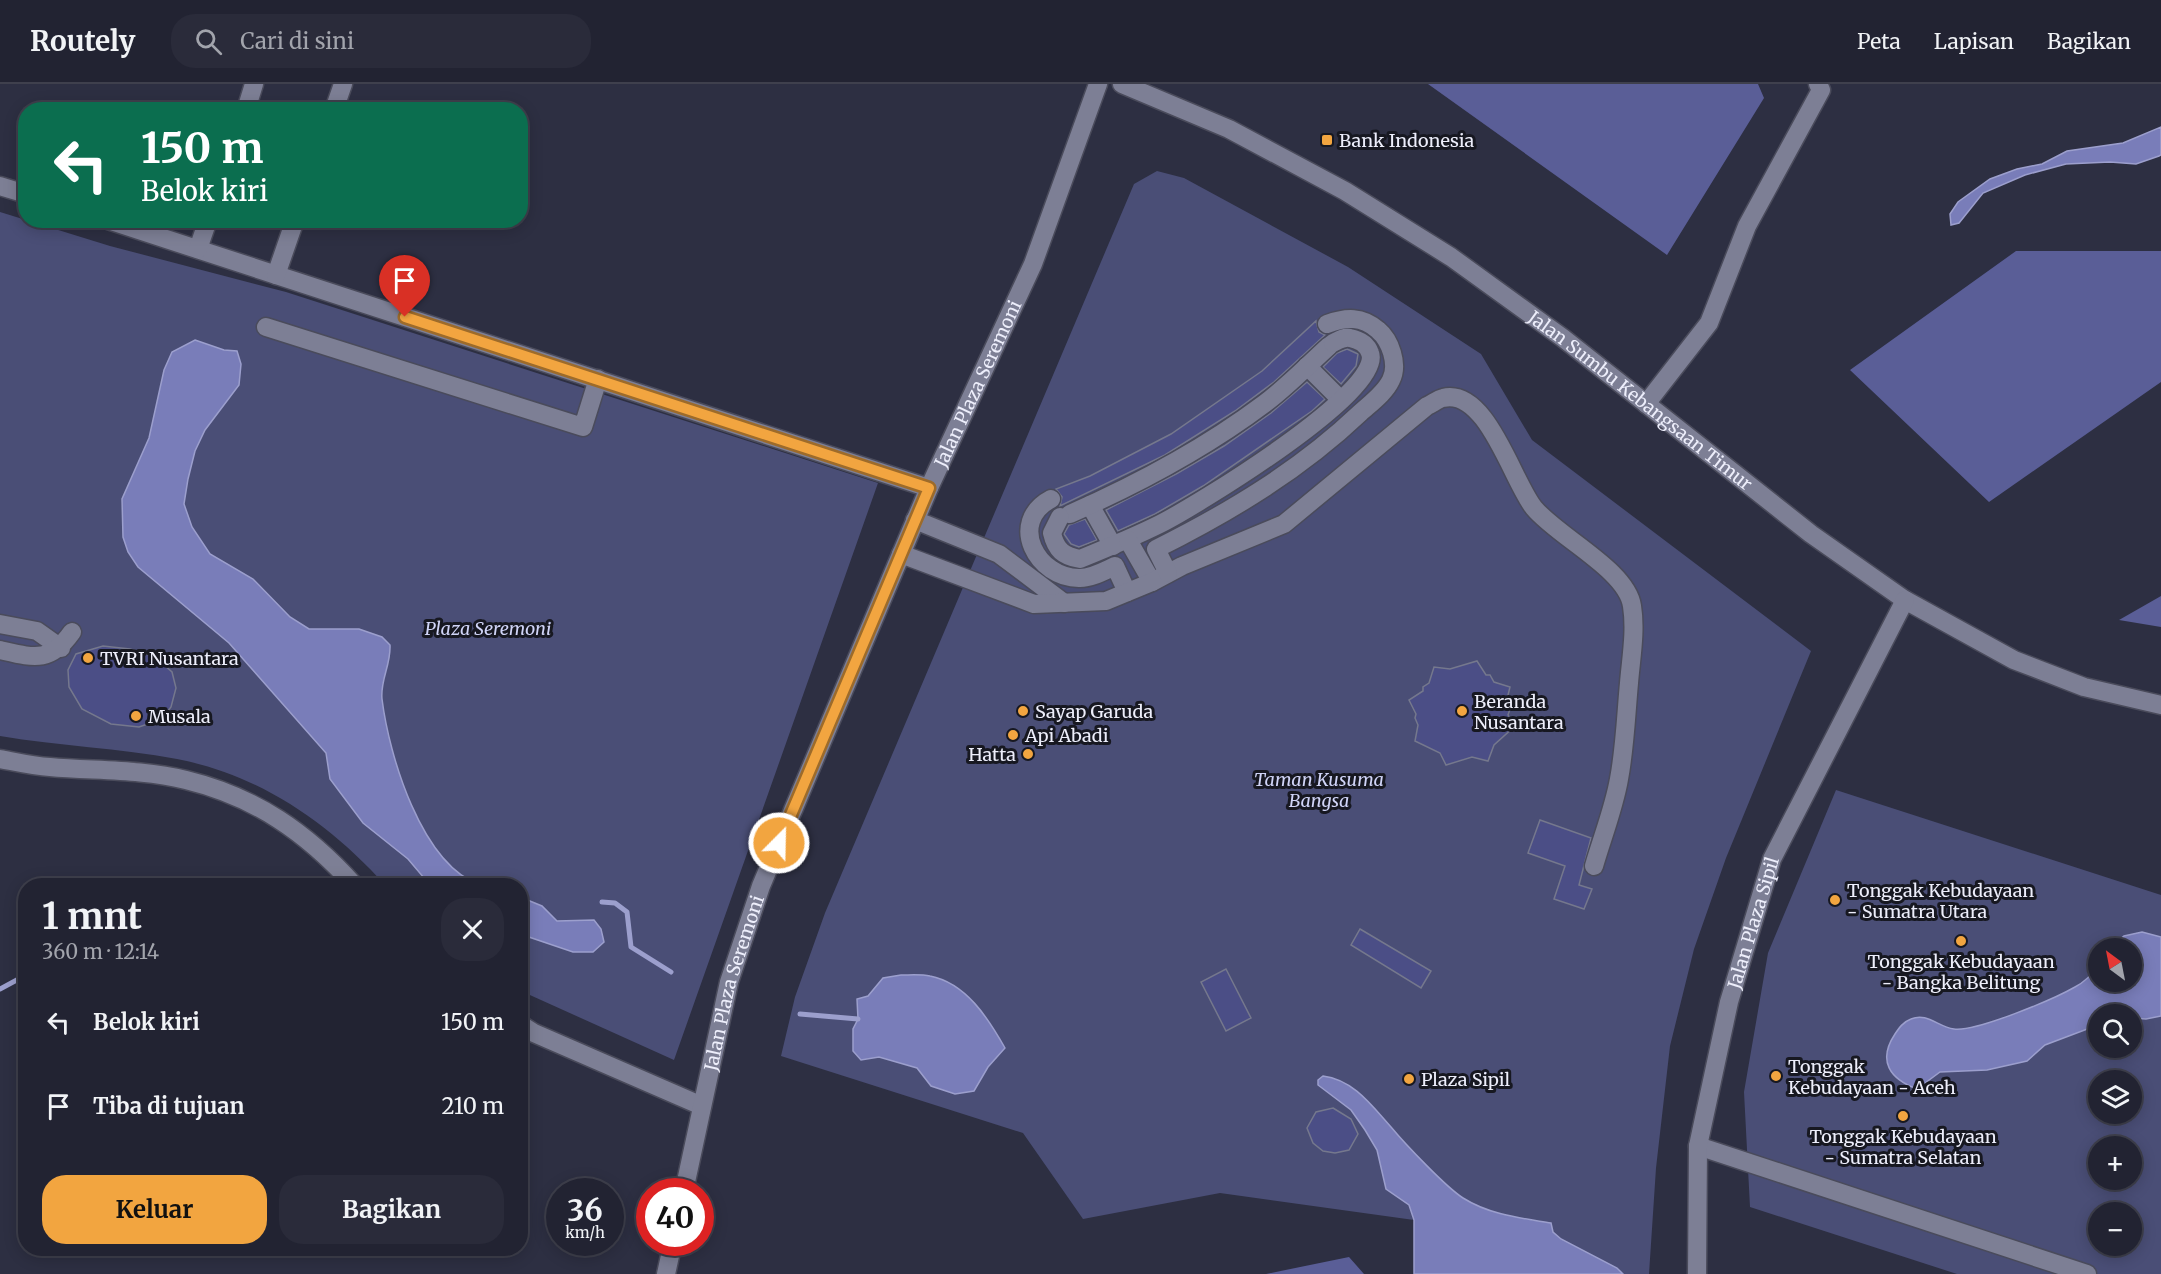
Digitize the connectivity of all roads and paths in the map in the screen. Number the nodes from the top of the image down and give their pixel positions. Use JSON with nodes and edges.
{"nodes":[{"id":1,"x":254,"y":84,"type":"edge"},
{"id":2,"x":343,"y":84,"type":"edge"},
{"id":3,"x":1098,"y":84,"type":"edge"},
{"id":4,"x":1122,"y":84,"type":"edge"},
{"id":5,"x":1818,"y":84,"type":"edge"},
{"id":6,"x":248,"y":102,"type":"edge"},
{"id":7,"x":337,"y":102,"type":"edge"},
{"id":8,"x":0,"y":186,"type":"edge"},
{"id":9,"x":18,"y":192,"type":"edge"},
{"id":10,"x":133,"y":228,"type":"edge"},
{"id":11,"x":205,"y":228,"type":"edge"},
{"id":12,"x":292,"y":228,"type":"edge"},
{"id":13,"x":198,"y":249,"type":"junction"},
{"id":14,"x":276,"y":275,"type":"junction"},
{"id":15,"x":1327,"y":324,"type":"dead end"},
{"id":16,"x":266,"y":327,"type":"dead end"},
{"id":17,"x":1307,"y":366,"type":"junction"},
{"id":18,"x":598,"y":379,"type":"junction"},
{"id":19,"x":1341,"y":400,"type":"junction"},
{"id":20,"x":1646,"y":404,"type":"junction"},
{"id":21,"x":929,"y":488,"type":"junction"},
{"id":22,"x":1051,"y":499,"type":"dead end"},
{"id":23,"x":1090,"y":505,"type":"junction"},
{"id":24,"x":915,"y":520,"type":"junction"},
{"id":25,"x":1120,"y":543,"type":"junction"},
{"id":26,"x":901,"y":554,"type":"junction"},
{"id":27,"x":1012,"y":564,"type":"junction"},
{"id":28,"x":1168,"y":573,"type":"junction"},
{"id":29,"x":1152,"y":582,"type":"junction"},
{"id":30,"x":1000,"y":592,"type":"junction"},
{"id":31,"x":1127,"y":592,"type":"junction"},
{"id":32,"x":1905,"y":600,"type":"junction"},
{"id":33,"x":1064,"y":603,"type":"junction"},
{"id":34,"x":0,"y":624,"type":"edge"},
{"id":35,"x":72,"y":632,"type":"dead end"},
{"id":36,"x":61,"y":648,"type":"junction"},
{"id":37,"x":0,"y":650,"type":"edge"},
{"id":38,"x":2161,"y":705,"type":"edge"},
{"id":39,"x":0,"y":759,"type":"edge"},
{"id":40,"x":1594,"y":867,"type":"dead end"},
{"id":41,"x":348,"y":878,"type":"edge"},
{"id":42,"x":528,"y":1029,"type":"edge"},
{"id":43,"x":702,"y":1106,"type":"junction"},
{"id":44,"x":1698,"y":1146,"type":"junction"},
{"id":45,"x":687,"y":1178,"type":"edge"},
{"id":46,"x":670,"y":1256,"type":"edge"},
{"id":47,"x":666,"y":1274,"type":"edge"},
{"id":48,"x":1697,"y":1274,"type":"edge"},
{"id":49,"x":2087,"y":1274,"type":"edge"}],
"edges":[{"from":1,"to":6,"type":"street"},
{"from":2,"to":7,"type":"street"},
{"from":3,"to":21,"type":"street","name":"Jalan Plaza Seremoni"},
{"from":4,"to":20,"type":"street","name":"Jalan Sumbu Kebangsaan Timur"},
{"from":5,"to":20,"type":"street"},
{"from":8,"to":9,"type":"street"},
{"from":10,"to":13,"type":"street"},
{"from":11,"to":13,"type":"street"},
{"from":12,"to":14,"type":"street"},
{"from":13,"to":14,"type":"street"},
{"from":14,"to":18,"type":"street"},
{"from":15,"to":28,"type":"street"},
{"from":16,"to":18,"type":"street"},
{"from":17,"to":19,"type":"street"},
{"from":17,"to":19,"type":"street"},
{"from":17,"to":23,"type":"street"},
{"from":18,"to":21,"type":"street"},
{"from":19,"to":25,"type":"street"},
{"from":20,"to":32,"type":"street","name":"Jalan Sumbu Kebangsaan Timur"},
{"from":21,"to":24,"type":"street","name":"Jalan Plaza Seremoni"},
{"from":22,"to":31,"type":"street"},
{"from":23,"to":25,"type":"street"},
{"from":23,"to":25,"type":"street"},
{"from":24,"to":26,"type":"street","name":"Jalan Plaza Seremoni"},
{"from":24,"to":27,"type":"street"},
{"from":25,"to":29,"type":"street"},
{"from":26,"to":30,"type":"street"},
{"from":26,"to":43,"type":"street","name":"Jalan Plaza Seremoni"},
{"from":27,"to":30,"type":"street"},
{"from":27,"to":33,"type":"street"},
{"from":28,"to":29,"type":"street"},
{"from":28,"to":40,"type":"street"},
{"from":29,"to":31,"type":"street"},
{"from":30,"to":33,"type":"street"},
{"from":31,"to":33,"type":"street"},
{"from":32,"to":38,"type":"street","name":"Jalan Sumbu Kebangsaan Timur"},
{"from":32,"to":44,"type":"street","name":"Jalan Plaza Sipil"},
{"from":34,"to":36,"type":"street"},
{"from":35,"to":36,"type":"street"},
{"from":36,"to":37,"type":"street"},
{"from":39,"to":41,"type":"street"},
{"from":42,"to":43,"type":"street"},
{"from":43,"to":45,"type":"street","name":"Jalan Plaza Seremoni"},
{"from":44,"to":48,"type":"street","name":"Jalan Plaza Sipil"},
{"from":44,"to":49,"type":"street"},
{"from":46,"to":47,"type":"street"}]}
